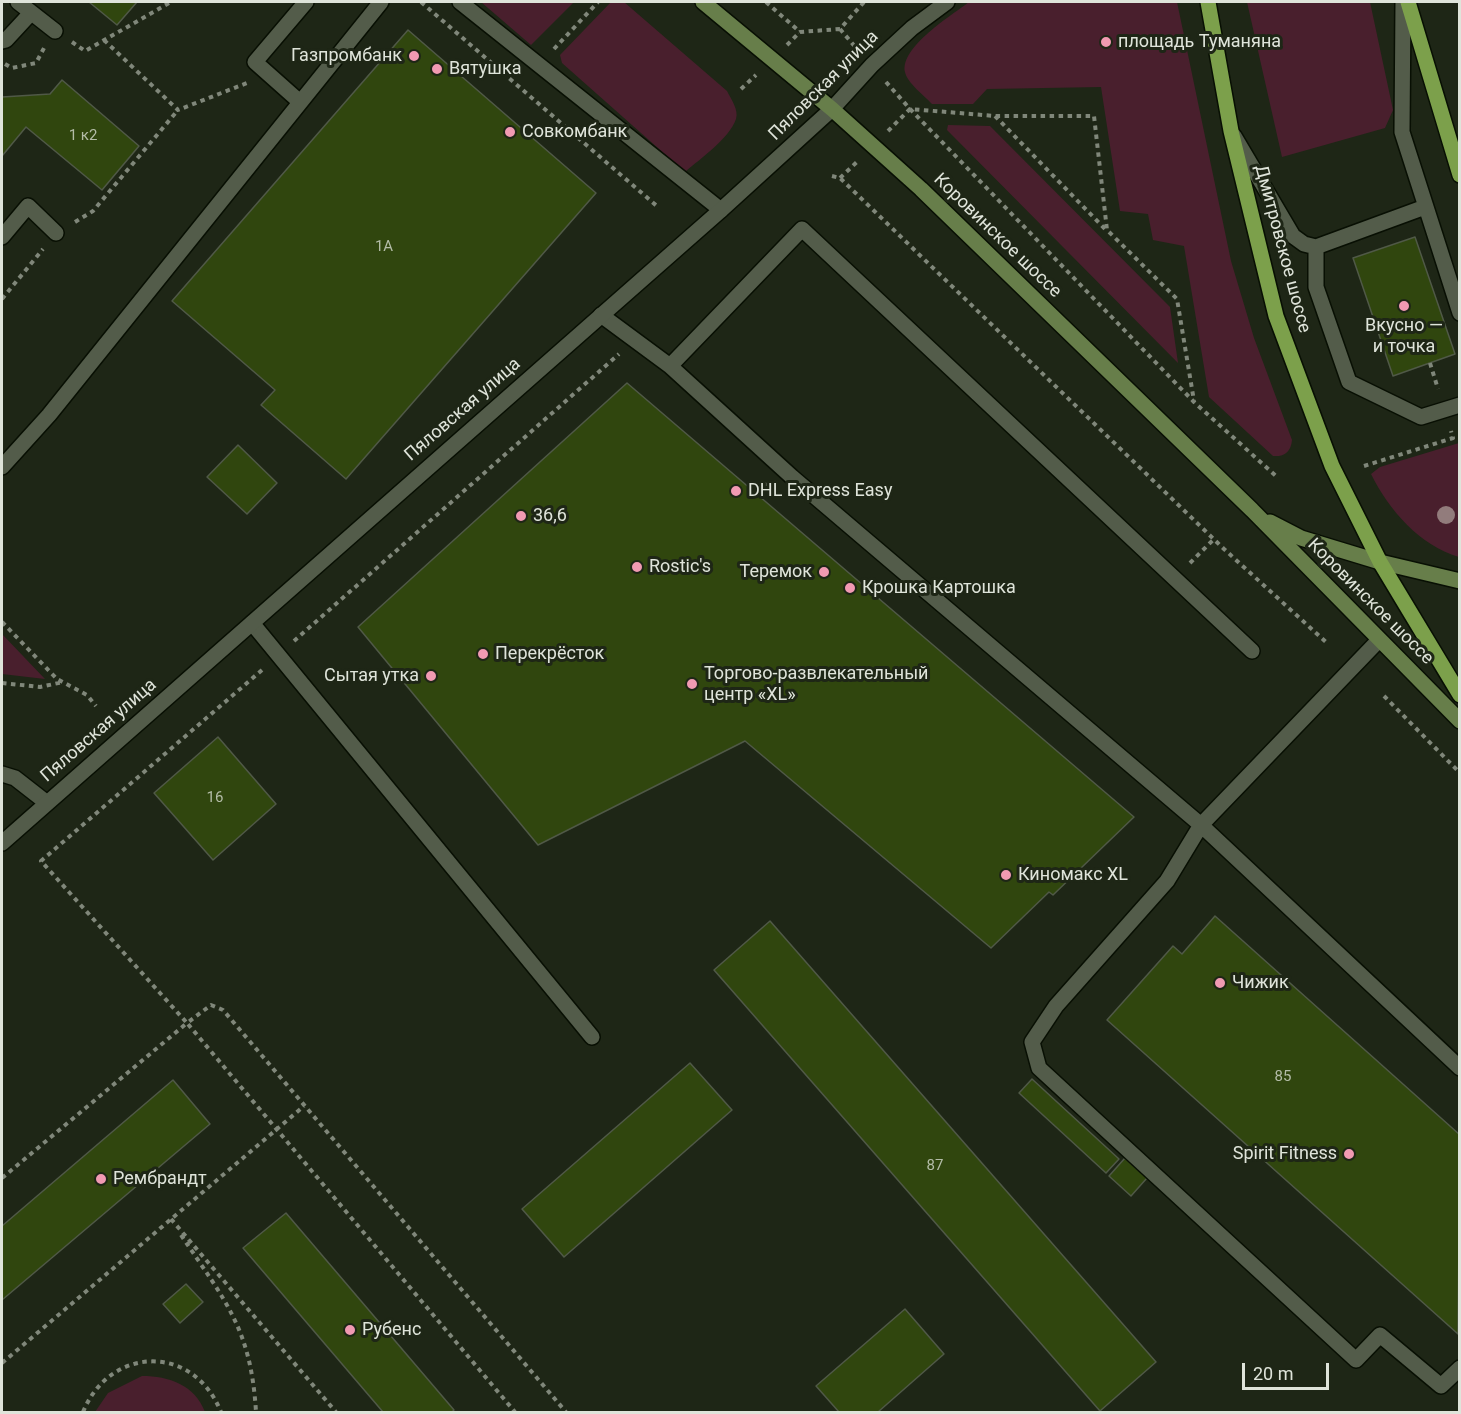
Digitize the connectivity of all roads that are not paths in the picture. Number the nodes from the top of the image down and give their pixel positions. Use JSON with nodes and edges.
{"nodes":[{"id":1,"x":18,"y":2,"type":"edge"},
{"id":2,"x":306,"y":2,"type":"edge"},
{"id":3,"x":460,"y":2,"type":"edge"},
{"id":4,"x":703,"y":2,"type":"edge"},
{"id":5,"x":947,"y":2,"type":"edge"},
{"id":6,"x":1208,"y":2,"type":"edge"},
{"id":7,"x":1405,"y":2,"type":"edge"},
{"id":8,"x":376,"y":3,"type":"edge"},
{"id":9,"x":30,"y":14,"type":"junction"},
{"id":10,"x":55,"y":31,"type":"road end"},
{"id":11,"x":2,"y":41,"type":"edge"},
{"id":12,"x":300,"y":102,"type":"junction"},
{"id":13,"x":832,"y":109,"type":"junction"},
{"id":14,"x":1231,"y":131,"type":"junction"},
{"id":15,"x":1460,"y":175,"type":"edge"},
{"id":16,"x":1425,"y":207,"type":"junction"},
{"id":17,"x":721,"y":210,"type":"junction"},
{"id":18,"x":56,"y":233,"type":"road end"},
{"id":19,"x":2,"y":237,"type":"edge"},
{"id":20,"x":1316,"y":247,"type":"junction"},
{"id":21,"x":1460,"y":313,"type":"edge"},
{"id":22,"x":601,"y":315,"type":"junction"},
{"id":23,"x":670,"y":366,"type":"junction"},
{"id":24,"x":1460,"y":405,"type":"edge"},
{"id":25,"x":2,"y":467,"type":"edge"},
{"id":26,"x":1252,"y":510,"type":"junction"},
{"id":27,"x":1380,"y":562,"type":"junction"},
{"id":28,"x":1460,"y":580,"type":"edge"},
{"id":29,"x":252,"y":623,"type":"junction"},
{"id":30,"x":1379,"y":640,"type":"junction"},
{"id":31,"x":1252,"y":651,"type":"dead end"},
{"id":32,"x":1460,"y":695,"type":"edge"},
{"id":33,"x":1460,"y":721,"type":"edge"},
{"id":34,"x":2,"y":774,"type":"edge"},
{"id":35,"x":48,"y":803,"type":"junction"},
{"id":36,"x":1201,"y":825,"type":"junction"},
{"id":37,"x":2,"y":843,"type":"edge"},
{"id":38,"x":592,"y":1037,"type":"dead end"},
{"id":39,"x":1460,"y":1068,"type":"edge"},
{"id":40,"x":1460,"y":1368,"type":"edge"}],
"edges":[{"from":1,"to":9,"type":"street"},
{"from":2,"to":12,"type":"street"},
{"from":3,"to":17,"type":"street"},
{"from":4,"to":13,"type":"main road","name":"Коровинское шоссе"},
{"from":5,"to":13,"type":"street","name":"Пяловская улица"},
{"from":6,"to":14,"type":"main road","name":"Дмитровское шоссе"},
{"from":7,"to":15,"type":"main road"},
{"from":7,"to":16,"type":"street"},
{"from":8,"to":12,"type":"street"},
{"from":9,"to":10,"type":"street"},
{"from":9,"to":11,"type":"street"},
{"from":12,"to":25,"type":"street"},
{"from":13,"to":17,"type":"street","name":"Пяловская улица"},
{"from":13,"to":26,"type":"main road","name":"Коровинское шоссе"},
{"from":14,"to":20,"type":"street"},
{"from":14,"to":27,"type":"main road","name":"Дмитровское шоссе"},
{"from":16,"to":20,"type":"street"},
{"from":16,"to":21,"type":"street"},
{"from":17,"to":22,"type":"street","name":"Пяловская улица"},
{"from":18,"to":19,"type":"street"},
{"from":20,"to":24,"type":"street"},
{"from":22,"to":23,"type":"street"},
{"from":22,"to":29,"type":"street","name":"Пяловская улица"},
{"from":23,"to":31,"type":"street"},
{"from":23,"to":36,"type":"street"},
{"from":26,"to":27,"type":"main road","name":"Коровинское шоссе"},
{"from":26,"to":30,"type":"main road","name":"Коровинское шоссе"},
{"from":27,"to":28,"type":"main road"},
{"from":27,"to":32,"type":"main road","name":"Дмитровское шоссе"},
{"from":29,"to":35,"type":"street","name":"Пяловская улица"},
{"from":29,"to":38,"type":"street"},
{"from":30,"to":33,"type":"main road","name":"Коровинское шоссе"},
{"from":30,"to":36,"type":"street"},
{"from":34,"to":35,"type":"street"},
{"from":35,"to":37,"type":"street","name":"Пяловская улица"},
{"from":36,"to":39,"type":"street"},
{"from":36,"to":40,"type":"street"}]}
